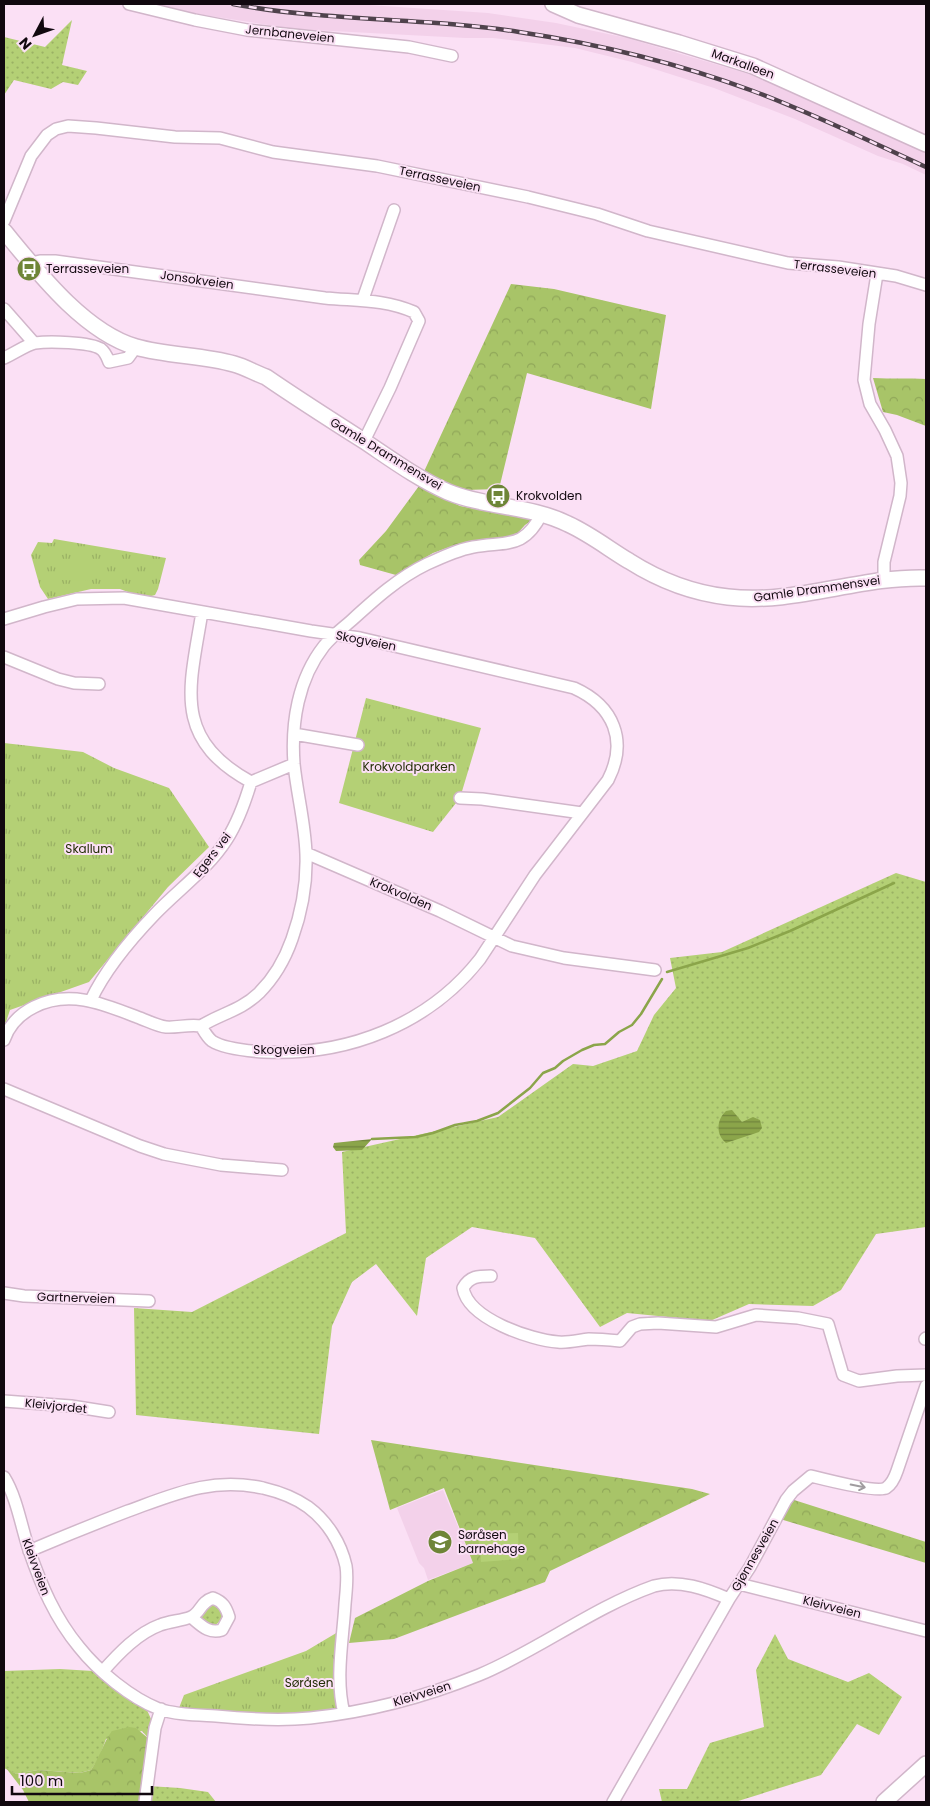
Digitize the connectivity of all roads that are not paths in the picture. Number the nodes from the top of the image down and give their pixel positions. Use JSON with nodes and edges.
{"nodes":[{"id":1,"x":129,"y":4,"type":"edge"},
{"id":2,"x":552,"y":4,"type":"edge"},
{"id":3,"x":452,"y":56,"type":"dead end"},
{"id":4,"x":926,"y":144,"type":"edge"},
{"id":5,"x":394,"y":210,"type":"dead end"},
{"id":6,"x":4,"y":221,"type":"edge"},
{"id":7,"x":4,"y":230,"type":"edge"},
{"id":8,"x":31,"y":263,"type":"junction"},
{"id":9,"x":877,"y":274,"type":"junction"},
{"id":10,"x":926,"y":285,"type":"edge"},
{"id":11,"x":363,"y":299,"type":"junction"},
{"id":12,"x":4,"y":308,"type":"edge"},
{"id":13,"x":34,"y":343,"type":"junction"},
{"id":14,"x":136,"y":347,"type":"junction"},
{"id":15,"x":4,"y":358,"type":"edge"},
{"id":16,"x":364,"y":441,"type":"junction"},
{"id":17,"x":542,"y":513,"type":"junction"},
{"id":18,"x":926,"y":578,"type":"edge"},
{"id":19,"x":884,"y":580,"type":"junction"},
{"id":20,"x":202,"y":612,"type":"junction"},
{"id":21,"x":4,"y":619,"type":"edge"},
{"id":22,"x":334,"y":635,"type":"junction"},
{"id":23,"x":4,"y":657,"type":"edge"},
{"id":24,"x":99,"y":684,"type":"dead end"},
{"id":25,"x":294,"y":734,"type":"junction"},
{"id":26,"x":358,"y":744,"type":"dead end"},
{"id":27,"x":294,"y":764,"type":"junction"},
{"id":28,"x":251,"y":782,"type":"junction"},
{"id":29,"x":460,"y":798,"type":"dead end"},
{"id":30,"x":582,"y":813,"type":"junction"},
{"id":31,"x":306,"y":853,"type":"junction"},
{"id":32,"x":494,"y":937,"type":"junction"},
{"id":33,"x":655,"y":970,"type":"dead end"},
{"id":34,"x":91,"y":1000,"type":"junction"},
{"id":35,"x":200,"y":1026,"type":"junction"},
{"id":36,"x":4,"y":1040,"type":"edge"},
{"id":37,"x":4,"y":1089,"type":"edge"},
{"id":38,"x":282,"y":1170,"type":"dead end"},
{"id":39,"x":491,"y":1276,"type":"dead end"},
{"id":40,"x":4,"y":1293,"type":"edge"},
{"id":41,"x":149,"y":1301,"type":"dead end"},
{"id":42,"x":926,"y":1375,"type":"edge"},
{"id":43,"x":926,"y":1386,"type":"edge"},
{"id":44,"x":4,"y":1401,"type":"edge"},
{"id":45,"x":109,"y":1412,"type":"dead end"},
{"id":46,"x":4,"y":1477,"type":"edge"},
{"id":47,"x":29,"y":1551,"type":"junction"},
{"id":48,"x":739,"y":1584,"type":"junction"},
{"id":49,"x":729,"y":1599,"type":"junction"},
{"id":50,"x":190,"y":1617,"type":"dead end"},
{"id":51,"x":926,"y":1631,"type":"edge"},
{"id":52,"x":103,"y":1671,"type":"junction"},
{"id":53,"x":161,"y":1709,"type":"junction"},
{"id":54,"x":344,"y":1714,"type":"junction"},
{"id":55,"x":926,"y":1764,"type":"edge"},
{"id":56,"x":145,"y":1802,"type":"edge"},
{"id":57,"x":612,"y":1802,"type":"edge"},
{"id":58,"x":884,"y":1802,"type":"edge"}],
"edges":[{"from":1,"to":3,"type":"street","name":"Jernbaneveien"},
{"from":2,"to":4,"type":"main road","name":"Markalleen"},
{"from":5,"to":11,"type":"street"},
{"from":6,"to":9,"type":"street","name":"Terrasseveien"},
{"from":7,"to":8,"type":"main road","name":"Gamle Drammensvei"},
{"from":8,"to":11,"type":"street","name":"Jonsokveien"},
{"from":8,"to":14,"type":"main road","name":"Gamle Drammensvei"},
{"from":9,"to":10,"type":"street","name":"Terrasseveien"},
{"from":9,"to":19,"type":"street"},
{"from":11,"to":16,"type":"street","name":"Jonsokveien"},
{"from":12,"to":13,"type":"street"},
{"from":13,"to":14,"type":"street"},
{"from":13,"to":15,"type":"street"},
{"from":14,"to":16,"type":"main road","name":"Gamle Drammensvei"},
{"from":16,"to":17,"type":"main road","name":"Gamle Drammensvei"},
{"from":17,"to":19,"type":"main road","name":"Gamle Drammensvei"},
{"from":17,"to":22,"type":"street"},
{"from":18,"to":19,"type":"main road","name":"Gamle Drammensvei"},
{"from":20,"to":21,"type":"street","name":"Skogveien"},
{"from":20,"to":22,"type":"street","name":"Skogveien"},
{"from":20,"to":28,"type":"street"},
{"from":22,"to":25,"type":"street"},
{"from":22,"to":30,"type":"street","name":"Skogveien"},
{"from":23,"to":24,"type":"street"},
{"from":25,"to":26,"type":"street"},
{"from":25,"to":27,"type":"street"},
{"from":27,"to":28,"type":"street"},
{"from":27,"to":31,"type":"street"},
{"from":28,"to":34,"type":"street","name":"Egers vei"},
{"from":29,"to":30,"type":"street"},
{"from":30,"to":32,"type":"street","name":"Skogveien"},
{"from":31,"to":32,"type":"street","name":"Krokvolden"},
{"from":31,"to":35,"type":"street"},
{"from":32,"to":33,"type":"street"},
{"from":32,"to":35,"type":"street","name":"Skogveien"},
{"from":34,"to":35,"type":"street"},
{"from":34,"to":36,"type":"street"},
{"from":37,"to":38,"type":"street"},
{"from":39,"to":42,"type":"street"},
{"from":40,"to":41,"type":"street","name":"Gartnerveien"},
{"from":48,"to":43,"type":"street","name":"Gjønnesveien","one_way":true},
{"from":44,"to":45,"type":"street","name":"Kleivjordet"},
{"from":46,"to":47,"type":"street","name":"Kleivveien"},
{"from":47,"to":52,"type":"street","name":"Kleivveien"},
{"from":47,"to":54,"type":"street"},
{"from":48,"to":49,"type":"street","name":"Gjønnesveien"},
{"from":48,"to":51,"type":"street","name":"Kleivveien"},
{"from":49,"to":54,"type":"street","name":"Kleivveien"},
{"from":49,"to":57,"type":"street","name":"Gjønnesveien"},
{"from":50,"to":52,"type":"street"},
{"from":52,"to":53,"type":"street","name":"Kleivveien"},
{"from":53,"to":54,"type":"street","name":"Kleivveien"},
{"from":53,"to":56,"type":"street"},
{"from":55,"to":58,"type":"main road"}]}
